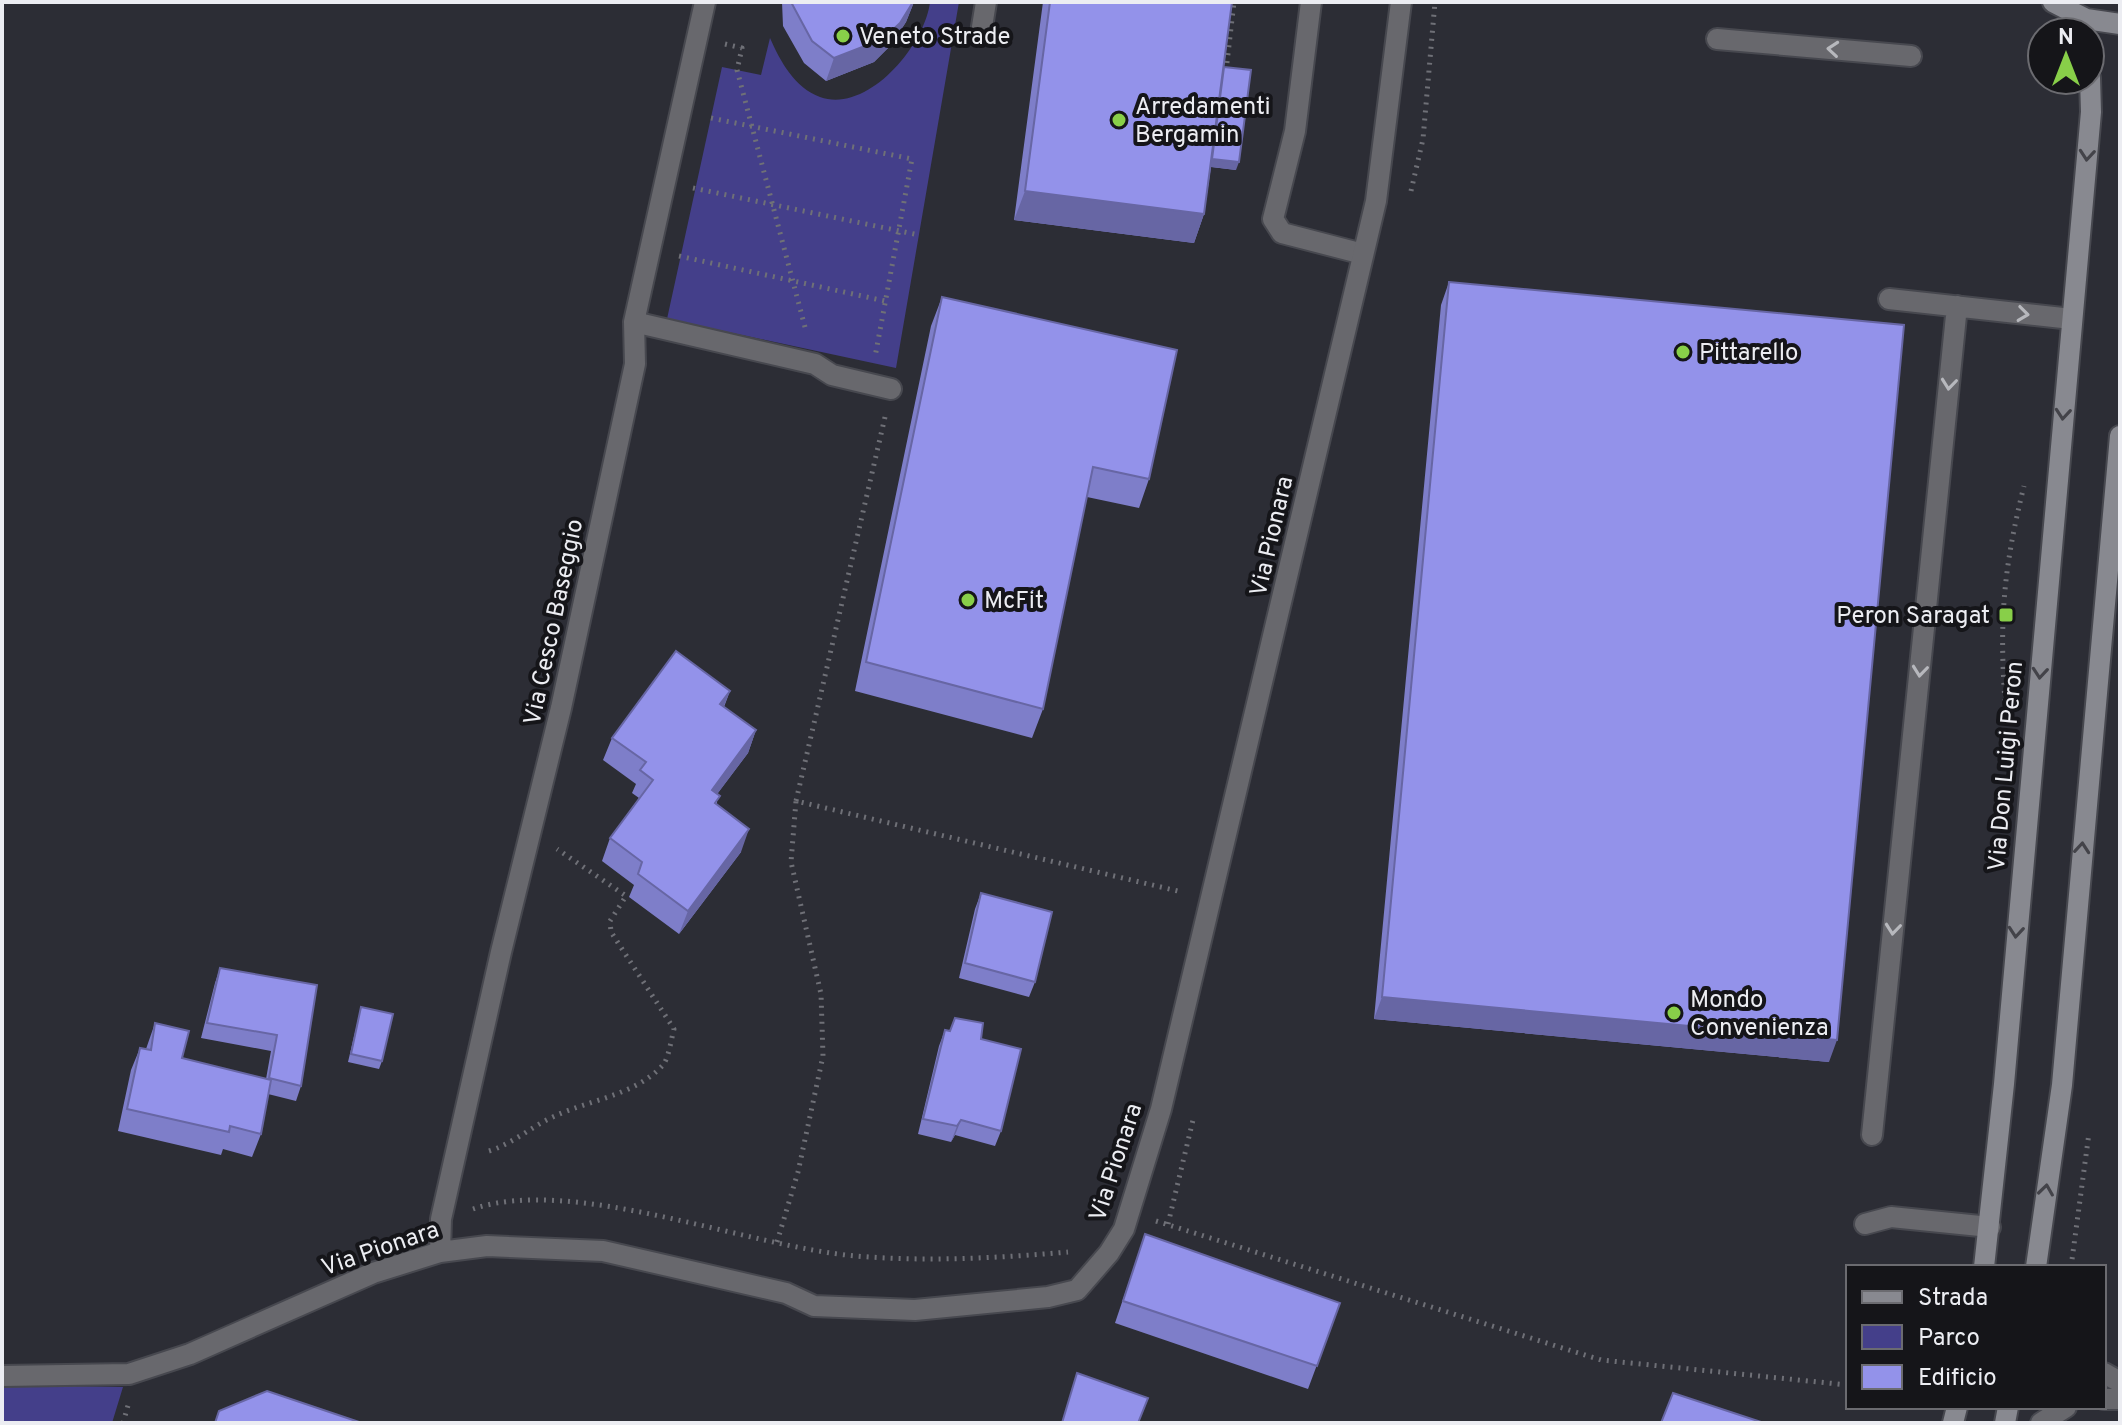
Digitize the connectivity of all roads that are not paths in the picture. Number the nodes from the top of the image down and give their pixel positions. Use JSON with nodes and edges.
{"nodes":[{"id":1,"x":705,"y":2,"type":"edge"},
{"id":2,"x":986,"y":2,"type":"edge"},
{"id":3,"x":1311,"y":2,"type":"edge"},
{"id":4,"x":1401,"y":2,"type":"edge"},
{"id":5,"x":2054,"y":4,"type":"edge"},
{"id":6,"x":2120,"y":24,"type":"edge"},
{"id":7,"x":981,"y":33,"type":"dead end"},
{"id":8,"x":1717,"y":39,"type":"dead end"},
{"id":9,"x":1911,"y":56,"type":"dead end"},
{"id":10,"x":2091,"y":96,"type":"edge"},
{"id":11,"x":1363,"y":254,"type":"junction"},
{"id":12,"x":1889,"y":299,"type":"dead end"},
{"id":13,"x":1957,"y":306,"type":"junction"},
{"id":14,"x":2072,"y":319,"type":"junction"},
{"id":15,"x":634,"y":322,"type":"junction"},
{"id":16,"x":891,"y":389,"type":"road end"},
{"id":17,"x":2120,"y":436,"type":"edge"},
{"id":18,"x":1872,"y":1135,"type":"dead end"},
{"id":19,"x":1865,"y":1224,"type":"dead end"},
{"id":20,"x":1990,"y":1227,"type":"junction"},
{"id":21,"x":440,"y":1252,"type":"junction"},
{"id":22,"x":1984,"y":1265,"type":"edge"},
{"id":23,"x":2036,"y":1265,"type":"edge"},
{"id":24,"x":2,"y":1376,"type":"edge"},
{"id":25,"x":2063,"y":1409,"type":"edge"},
{"id":26,"x":2041,"y":1423,"type":"edge"}],
"edges":[{"from":1,"to":15,"type":"street","name":"Via Cesco Baseggio"},
{"from":2,"to":7,"type":"street"},
{"from":3,"to":11,"type":"street"},
{"from":4,"to":11,"type":"street","name":"Via Pionara"},
{"from":5,"to":6,"type":"street"},
{"from":9,"to":8,"type":"street","one_way":true},
{"from":10,"to":14,"type":"street","name":"Via Don Luigi Peron","one_way":true},
{"from":11,"to":21,"type":"street","name":"Via Pionara"},
{"from":12,"to":13,"type":"street"},
{"from":13,"to":14,"type":"street","one_way":true},
{"from":13,"to":18,"type":"street","one_way":true},
{"from":14,"to":20,"type":"street","name":"Via Don Luigi Peron","one_way":true},
{"from":15,"to":16,"type":"street"},
{"from":15,"to":21,"type":"street","name":"Via Cesco Baseggio"},
{"from":23,"to":17,"type":"street","one_way":true},
{"from":19,"to":20,"type":"street"},
{"from":20,"to":22,"type":"street","name":"Via Don Luigi Peron"},
{"from":21,"to":24,"type":"street","name":"Via Pionara"},
{"from":25,"to":26,"type":"street"}]}
